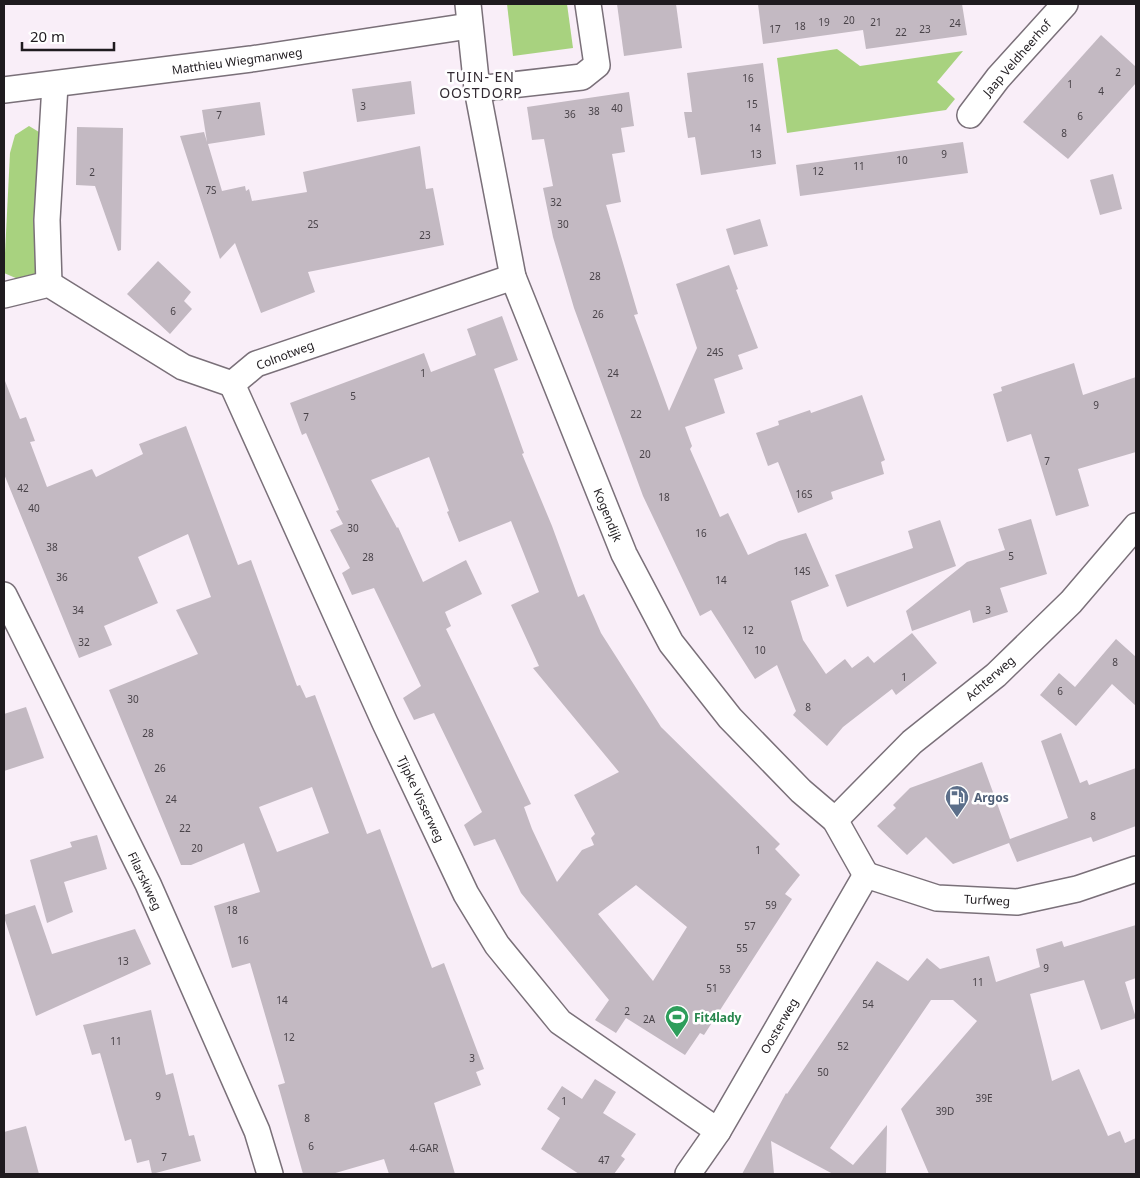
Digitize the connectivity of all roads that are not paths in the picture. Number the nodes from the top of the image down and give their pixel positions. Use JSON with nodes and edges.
{"nodes":[{"id":1,"x":588,"y":4,"type":"edge"},
{"id":2,"x":1065,"y":4,"type":"edge"},
{"id":3,"x":469,"y":15,"type":"edge"},
{"id":4,"x":55,"y":84,"type":"junction"},
{"id":5,"x":477,"y":89,"type":"junction"},
{"id":6,"x":4,"y":90,"type":"edge"},
{"id":7,"x":970,"y":114,"type":"dead end"},
{"id":8,"x":513,"y":277,"type":"junction"},
{"id":9,"x":50,"y":284,"type":"junction"},
{"id":10,"x":4,"y":295,"type":"edge"},
{"id":11,"x":232,"y":384,"type":"junction"},
{"id":12,"x":1136,"y":526,"type":"edge"},
{"id":13,"x":4,"y":595,"type":"edge"},
{"id":14,"x":835,"y":820,"type":"junction"},
{"id":15,"x":1136,"y":869,"type":"edge"},
{"id":16,"x":866,"y":875,"type":"junction"},
{"id":17,"x":718,"y":1132,"type":"junction"},
{"id":18,"x":270,"y":1174,"type":"edge"},
{"id":19,"x":688,"y":1174,"type":"edge"}],
"edges":[{"from":1,"to":5,"type":"street"},
{"from":2,"to":7,"type":"street","name":"Jaap Veldheerhof"},
{"from":3,"to":4,"type":"street","name":"Matthieu Wiegmanweg"},
{"from":3,"to":5,"type":"street","name":"Kogendijk"},
{"from":4,"to":6,"type":"street","name":"Matthieu Wiegmanweg"},
{"from":4,"to":9,"type":"street"},
{"from":5,"to":8,"type":"street","name":"Kogendijk"},
{"from":8,"to":11,"type":"street","name":"Colnotweg"},
{"from":8,"to":14,"type":"street","name":"Kogendijk"},
{"from":9,"to":10,"type":"street"},
{"from":9,"to":11,"type":"street"},
{"from":11,"to":17,"type":"street","name":"Tjipke Visserweg"},
{"from":12,"to":14,"type":"street","name":"Achterweg"},
{"from":13,"to":18,"type":"street","name":"Filarskiweg"},
{"from":14,"to":16,"type":"street","name":"Kogendijk"},
{"from":15,"to":16,"type":"street","name":"Turfweg"},
{"from":16,"to":17,"type":"street","name":"Oosterweg"},
{"from":17,"to":19,"type":"street","name":"Oosterweg"}]}
